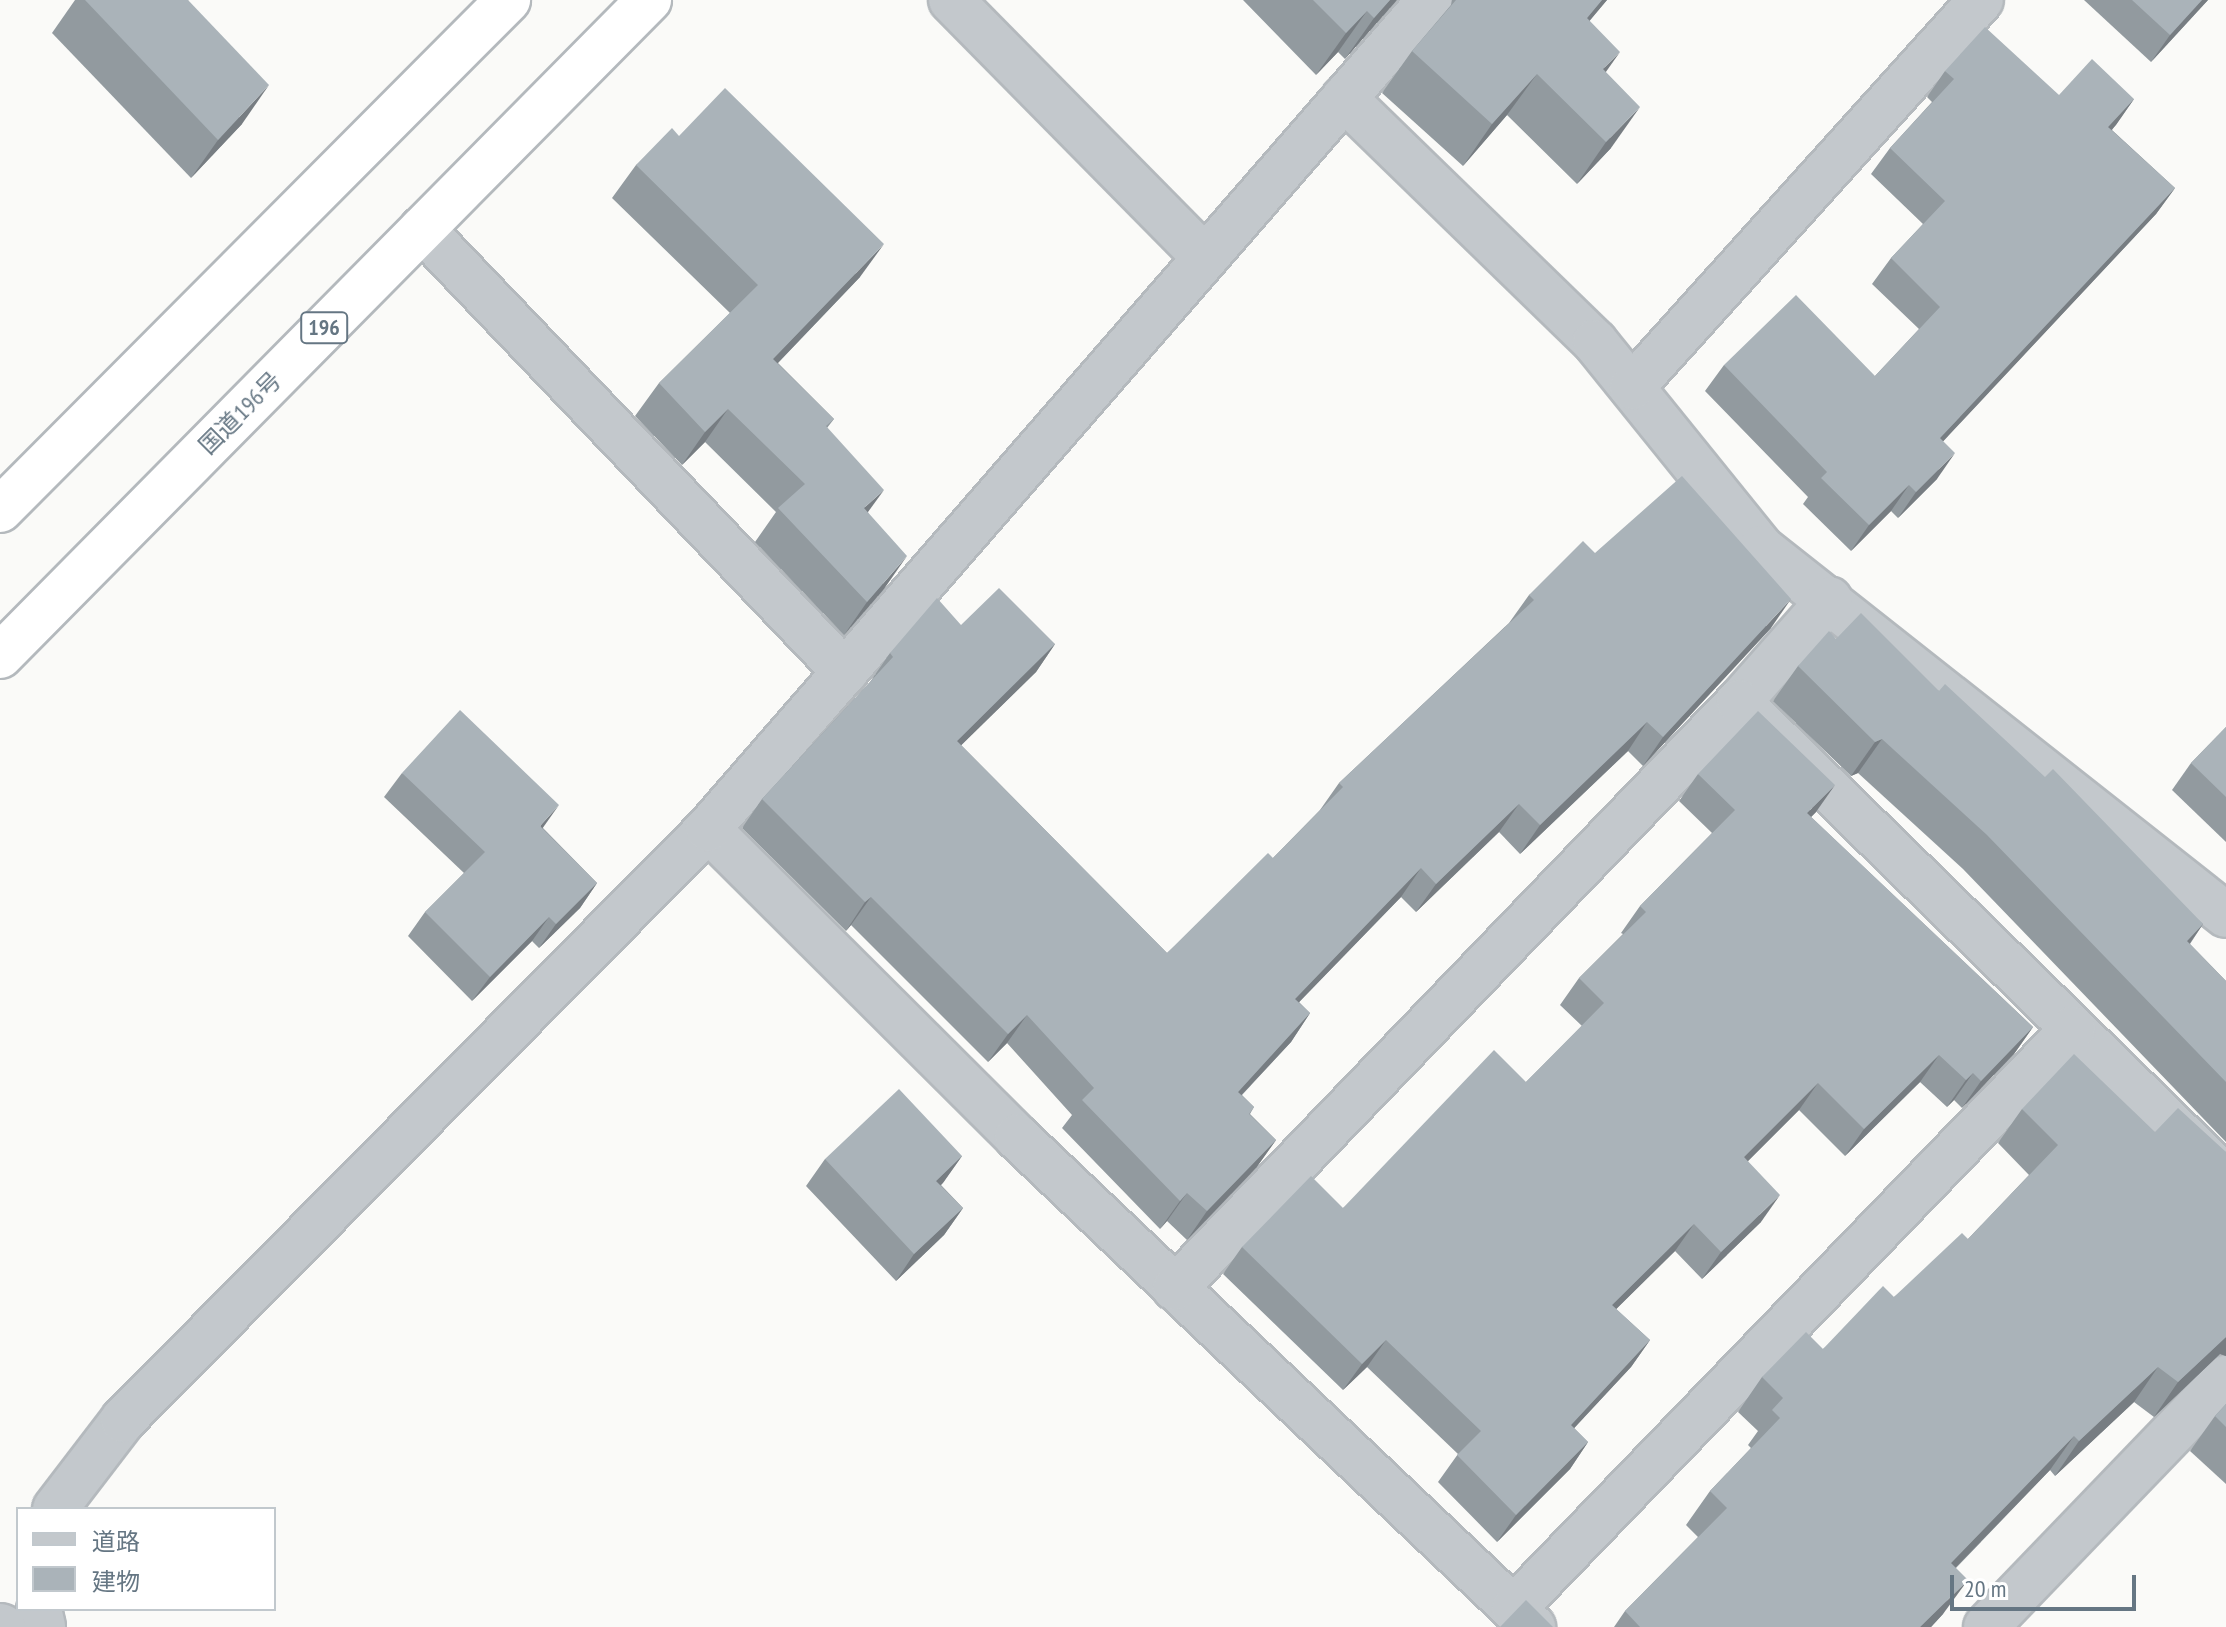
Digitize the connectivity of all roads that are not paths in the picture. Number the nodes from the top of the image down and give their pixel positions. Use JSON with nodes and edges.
{"nodes":[{"id":1,"x":508,"y":0,"type":"edge"},
{"id":2,"x":649,"y":0,"type":"edge"},
{"id":3,"x":951,"y":0,"type":"edge"},
{"id":4,"x":1430,"y":0,"type":"edge"},
{"id":5,"x":1981,"y":0,"type":"edge"},
{"id":6,"x":1344,"y":98,"type":"junction"},
{"id":7,"x":422,"y":229,"type":"junction"},
{"id":8,"x":1205,"y":258,"type":"junction"},
{"id":9,"x":1632,"y":387,"type":"junction"},
{"id":10,"x":0,"y":510,"type":"edge"},
{"id":11,"x":1830,"y":599,"type":"junction"},
{"id":12,"x":0,"y":656,"type":"edge"},
{"id":13,"x":845,"y":672,"type":"junction"},
{"id":14,"x":1739,"y":702,"type":"junction"},
{"id":15,"x":708,"y":829,"type":"junction"},
{"id":16,"x":2226,"y":915,"type":"edge"},
{"id":17,"x":2073,"y":1029,"type":"junction"},
{"id":18,"x":2226,"y":1178,"type":"edge"},
{"id":19,"x":1175,"y":1288,"type":"junction"},
{"id":20,"x":2226,"y":1378,"type":"edge"},
{"id":21,"x":57,"y":1507,"type":"edge"},
{"id":22,"x":1524,"y":1618,"type":"edge"},
{"id":23,"x":1986,"y":1627,"type":"edge"}],
"edges":[{"from":1,"to":10,"type":"highway"},
{"from":2,"to":7,"type":"highway","name":"国道196号","number":"196"},
{"from":3,"to":8,"type":"street"},
{"from":4,"to":6,"type":"street"},
{"from":5,"to":9,"type":"street"},
{"from":6,"to":8,"type":"street"},
{"from":6,"to":9,"type":"street"},
{"from":7,"to":12,"type":"highway","name":"国道196号","number":"196"},
{"from":7,"to":13,"type":"street"},
{"from":8,"to":13,"type":"street"},
{"from":9,"to":11,"type":"street"},
{"from":11,"to":14,"type":"street"},
{"from":11,"to":16,"type":"street"},
{"from":13,"to":15,"type":"street"},
{"from":14,"to":17,"type":"street"},
{"from":14,"to":19,"type":"street"},
{"from":15,"to":19,"type":"street"},
{"from":15,"to":21,"type":"street"},
{"from":17,"to":18,"type":"street"},
{"from":17,"to":22,"type":"street"},
{"from":19,"to":22,"type":"street"},
{"from":20,"to":23,"type":"street"}]}
